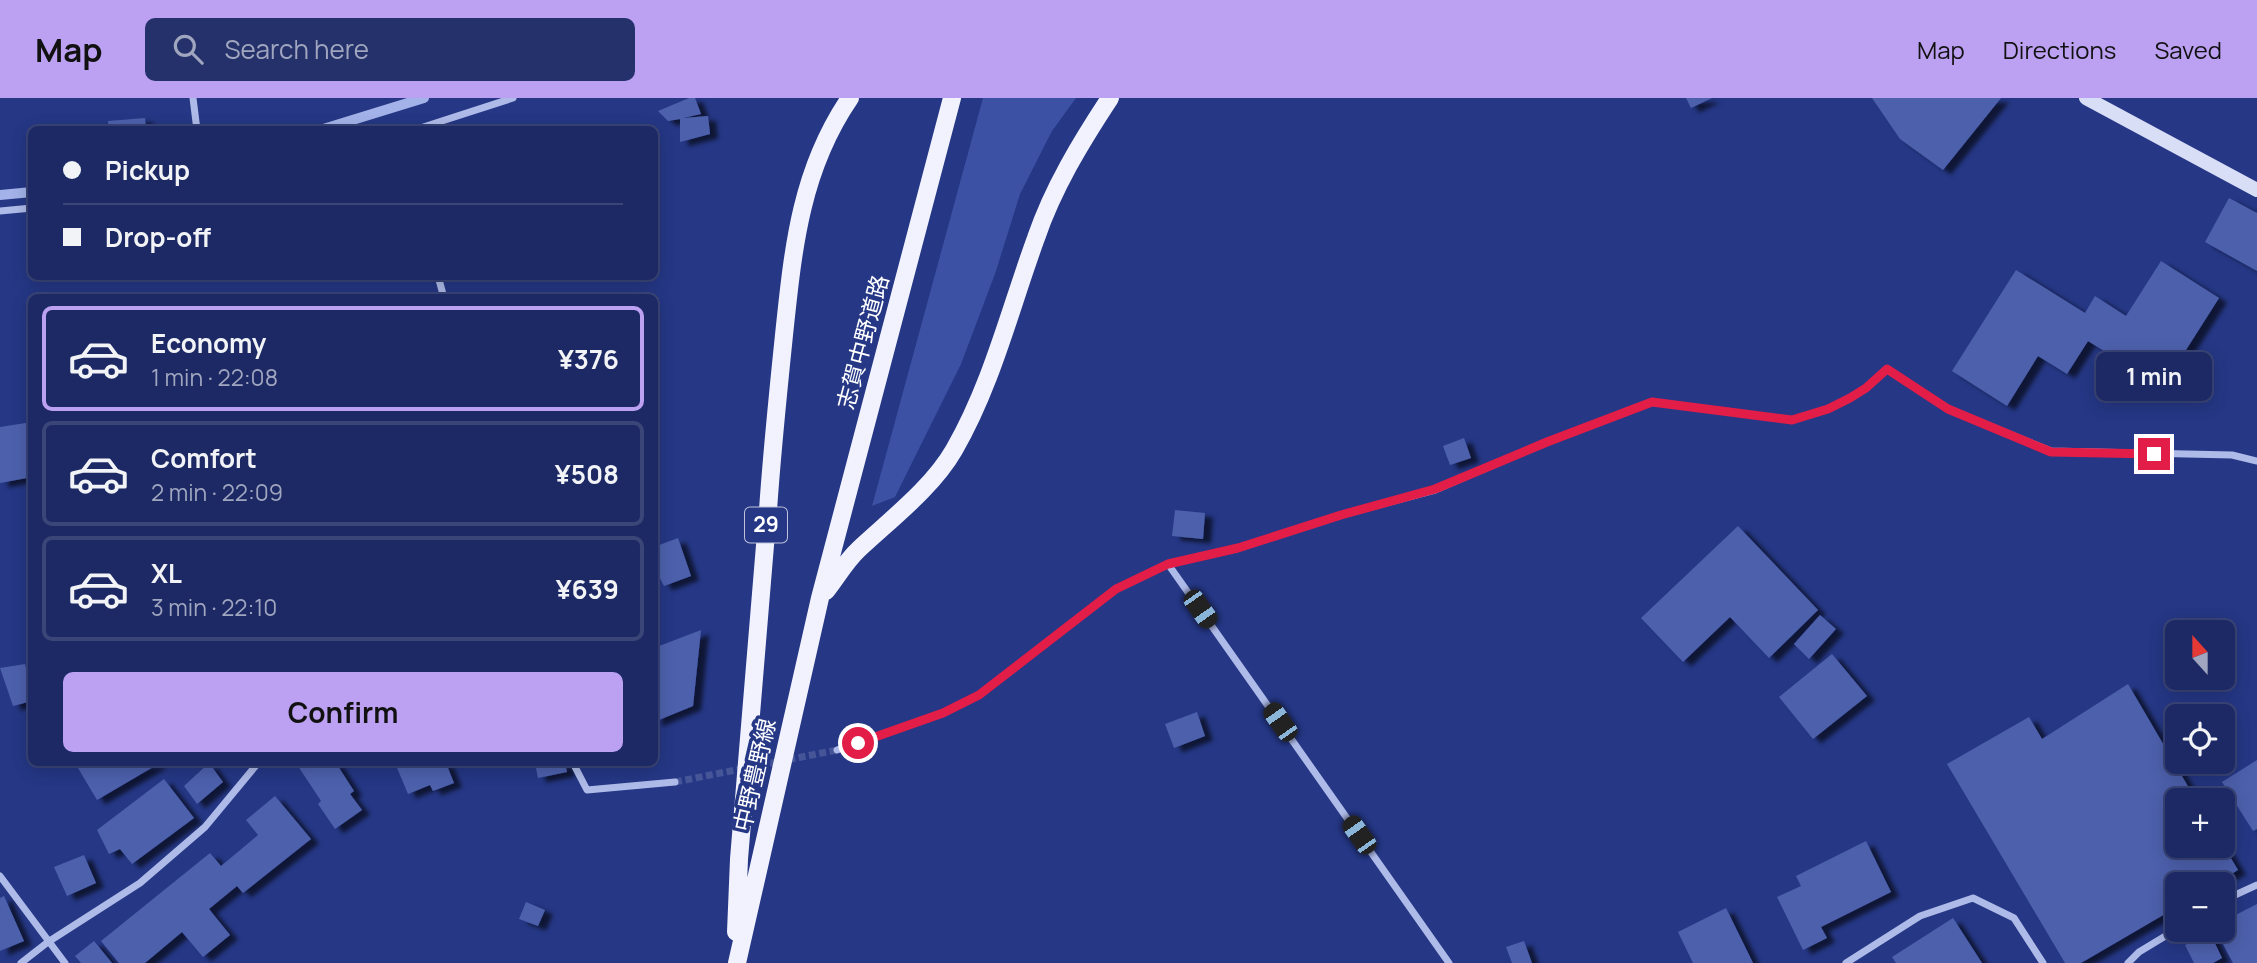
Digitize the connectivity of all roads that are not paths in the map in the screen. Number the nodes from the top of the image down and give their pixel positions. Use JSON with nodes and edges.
{"nodes":[{"id":1,"x":193,"y":98,"type":"edge"},
{"id":2,"x":513,"y":98,"type":"edge"},
{"id":3,"x":850,"y":98,"type":"edge"},
{"id":4,"x":953,"y":98,"type":"edge"},
{"id":5,"x":1110,"y":98,"type":"edge"},
{"id":6,"x":2086,"y":98,"type":"edge"},
{"id":7,"x":196,"y":126,"type":"edge"},
{"id":8,"x":426,"y":126,"type":"edge"},
{"id":9,"x":2257,"y":190,"type":"edge"},
{"id":10,"x":28,"y":208,"type":"edge"},
{"id":11,"x":0,"y":211,"type":"edge"},
{"id":12,"x":2257,"y":461,"type":"edge"},
{"id":13,"x":1168,"y":564,"type":"junction"},
{"id":14,"x":820,"y":598,"type":"junction"},
{"id":15,"x":837,"y":750,"type":"tunnel mouth"},
{"id":16,"x":256,"y":766,"type":"edge"},
{"id":17,"x":575,"y":766,"type":"edge"},
{"id":18,"x":675,"y":782,"type":"tunnel mouth"},
{"id":19,"x":0,"y":876,"type":"edge"},
{"id":20,"x":2257,"y":885,"type":"edge"},
{"id":21,"x":2235,"y":895,"type":"edge"},
{"id":22,"x":2165,"y":936,"type":"edge"},
{"id":23,"x":48,"y":942,"type":"junction"},
{"id":24,"x":21,"y":963,"type":"edge"},
{"id":25,"x":65,"y":963,"type":"edge"},
{"id":26,"x":736,"y":963,"type":"edge"},
{"id":27,"x":1449,"y":963,"type":"edge"},
{"id":28,"x":1846,"y":963,"type":"edge"},
{"id":29,"x":2043,"y":963,"type":"edge"},
{"id":30,"x":2128,"y":963,"type":"edge"}],
"edges":[{"from":1,"to":7,"type":"street"},
{"from":2,"to":8,"type":"street"},
{"from":3,"to":26,"type":"main road","number":"29"},
{"from":4,"to":14,"type":"main road","name":"志賀中野道路","number":"29"},
{"from":5,"to":14,"type":"main road","number":"29"},
{"from":6,"to":9,"type":"main road"},
{"from":10,"to":11,"type":"street"},
{"from":12,"to":13,"type":"street"},
{"from":13,"to":15,"type":"street"},
{"from":13,"to":27,"type":"street"},
{"from":14,"to":26,"type":"main road","name":"中野豊野線","number":"29"},
{"from":16,"to":23,"type":"street"},
{"from":17,"to":18,"type":"street"},
{"from":19,"to":23,"type":"street"},
{"from":20,"to":21,"type":"street"},
{"from":22,"to":30,"type":"street"},
{"from":23,"to":24,"type":"street"},
{"from":23,"to":25,"type":"street"},
{"from":28,"to":29,"type":"street"}]}
